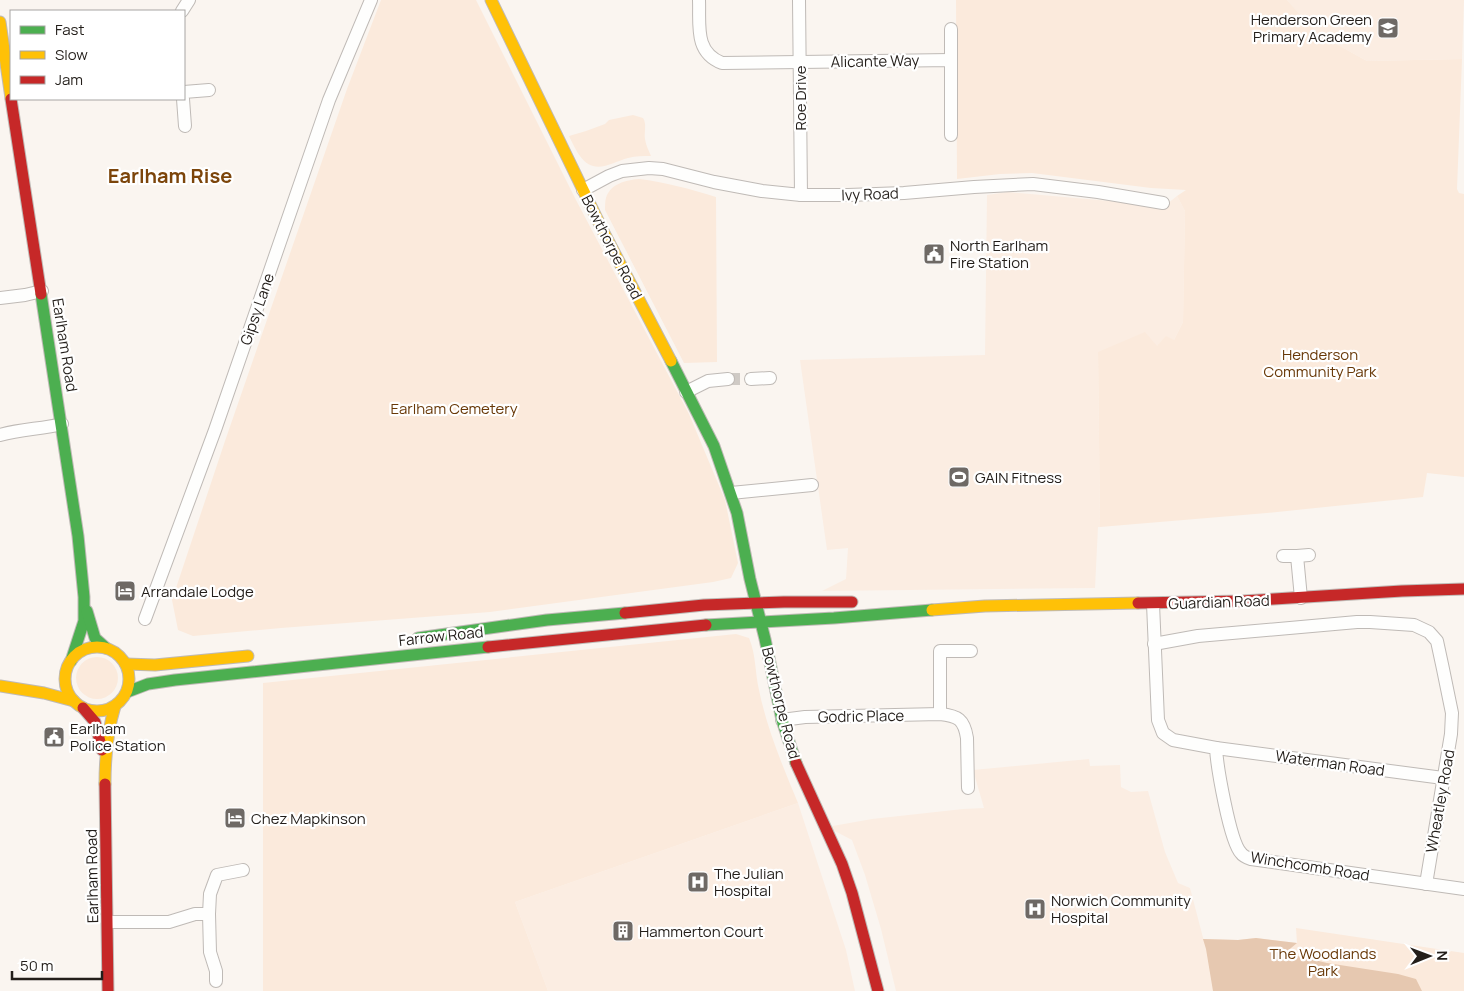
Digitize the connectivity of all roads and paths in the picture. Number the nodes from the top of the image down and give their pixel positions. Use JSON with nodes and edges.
{"nodes":[{"id":1,"x":371,"y":0,"type":"edge"},
{"id":2,"x":491,"y":0,"type":"edge"},
{"id":3,"x":700,"y":0,"type":"edge"},
{"id":4,"x":799,"y":0,"type":"edge"},
{"id":5,"x":0,"y":22,"type":"edge"},
{"id":6,"x":951,"y":29,"type":"dead end"},
{"id":7,"x":951,"y":60,"type":"junction"},
{"id":8,"x":799,"y":62,"type":"junction"},
{"id":9,"x":209,"y":90,"type":"dead end"},
{"id":10,"x":10,"y":91,"type":"edge"},
{"id":11,"x":185,"y":92,"type":"edge"},
{"id":12,"x":11,"y":100,"type":"edge"},
{"id":13,"x":182,"y":100,"type":"edge"},
{"id":14,"x":185,"y":126,"type":"dead end"},
{"id":15,"x":951,"y":134,"type":"dead end"},
{"id":16,"x":583,"y":190,"type":"junction"},
{"id":17,"x":800,"y":195,"type":"junction"},
{"id":18,"x":1163,"y":203,"type":"dead end"},
{"id":19,"x":42,"y":290,"type":"junction"},
{"id":20,"x":0,"y":298,"type":"edge"},
{"id":21,"x":770,"y":378,"type":"dead end"},
{"id":22,"x":728,"y":379,"type":"tunnel mouth"},
{"id":23,"x":751,"y":379,"type":"tunnel mouth"},
{"id":24,"x":686,"y":392,"type":"junction"},
{"id":25,"x":62,"y":424,"type":"junction"},
{"id":26,"x":0,"y":435,"type":"edge"},
{"id":27,"x":812,"y":485,"type":"dead end"},
{"id":28,"x":731,"y":494,"type":"junction"},
{"id":29,"x":1283,"y":556,"type":"dead end"},
{"id":30,"x":1464,"y":589,"type":"edge"},
{"id":31,"x":84,"y":597,"type":"junction"},
{"id":32,"x":1301,"y":598,"type":"junction"},
{"id":33,"x":866,"y":602,"type":"dead end"},
{"id":34,"x":755,"y":603,"type":"junction"},
{"id":35,"x":886,"y":603,"type":"dead end"},
{"id":36,"x":1153,"y":604,"type":"junction"},
{"id":37,"x":974,"y":608,"type":"junction"},
{"id":38,"x":145,"y":619,"type":"dead end"},
{"id":39,"x":760,"y":621,"type":"junction"},
{"id":40,"x":1429,"y":632,"type":"joint"},
{"id":41,"x":404,"y":639,"type":"dead end"},
{"id":42,"x":1154,"y":644,"type":"junction"},
{"id":43,"x":106,"y":648,"type":"junction"},
{"id":44,"x":971,"y":651,"type":"dead end"},
{"id":45,"x":260,"y":654,"type":"dead end"},
{"id":46,"x":126,"y":664,"type":"junction"},
{"id":47,"x":69,"y":665,"type":"junction"},
{"id":48,"x":55,"y":675,"type":"dead end"},
{"id":49,"x":25,"y":679,"type":"dead end"},
{"id":50,"x":0,"y":681,"type":"edge"},
{"id":51,"x":0,"y":686,"type":"edge"},
{"id":52,"x":127,"y":692,"type":"junction"},
{"id":53,"x":79,"y":704,"type":"junction"},
{"id":54,"x":115,"y":706,"type":"junction"},
{"id":55,"x":940,"y":714,"type":"junction"},
{"id":56,"x":782,"y":720,"type":"junction"},
{"id":57,"x":1216,"y":748,"type":"junction"},
{"id":58,"x":105,"y":761,"type":"junction"},
{"id":59,"x":1443,"y":778,"type":"junction"},
{"id":60,"x":968,"y":788,"type":"dead end"},
{"id":61,"x":244,"y":870,"type":"dead end"},
{"id":62,"x":1426,"y":884,"type":"junction"},
{"id":63,"x":1464,"y":889,"type":"edge"},
{"id":64,"x":209,"y":914,"type":"junction"},
{"id":65,"x":108,"y":922,"type":"junction"},
{"id":66,"x":216,"y":981,"type":"dead end"},
{"id":67,"x":108,"y":991,"type":"edge"},
{"id":68,"x":878,"y":991,"type":"edge"}],
"edges":[{"from":1,"to":38,"type":"street","name":"Gipsy Lane"},
{"from":2,"to":16,"type":"main road","name":"Bowthorpe Road"},
{"from":3,"to":8,"type":"street","name":"Alicante Way"},
{"from":4,"to":8,"type":"street","name":"Roe Drive"},
{"from":5,"to":10,"type":"main road","name":"Earlham Road"},
{"from":6,"to":7,"type":"street"},
{"from":7,"to":8,"type":"street","name":"Alicante Way"},
{"from":7,"to":15,"type":"street"},
{"from":8,"to":17,"type":"street","name":"Roe Drive"},
{"from":9,"to":11,"type":"street"},
{"from":12,"to":19,"type":"main road","name":"Earlham Road"},
{"from":13,"to":14,"type":"street"},
{"from":16,"to":17,"type":"street","name":"Ivy Road"},
{"from":16,"to":24,"type":"main road","name":"Bowthorpe Road"},
{"from":17,"to":18,"type":"street","name":"Ivy Road"},
{"from":19,"to":20,"type":"street"},
{"from":19,"to":25,"type":"main road","name":"Earlham Road"},
{"from":21,"to":23,"type":"street"},
{"from":22,"to":24,"type":"street"},
{"from":24,"to":28,"type":"main road","name":"Bowthorpe Road"},
{"from":25,"to":26,"type":"street"},
{"from":25,"to":31,"type":"main road","name":"Earlham Road"},
{"from":27,"to":28,"type":"street"},
{"from":28,"to":34,"type":"main road","name":"Bowthorpe Road"},
{"from":29,"to":32,"type":"street"},
{"from":30,"to":32,"type":"main road","name":"Guardian Road"},
{"from":31,"to":43,"type":"main road","name":"Earlham Road"},
{"from":31,"to":47,"type":"main road","name":"Earlham Road"},
{"from":32,"to":36,"type":"main road","name":"Guardian Road"},
{"from":33,"to":34,"type":"main road"},
{"from":34,"to":39,"type":"main road","name":"Bowthorpe Road"},
{"from":34,"to":41,"type":"main road","name":"Farrow Road"},
{"from":35,"to":37,"type":"main road","name":"Guardian Road"},
{"from":36,"to":37,"type":"main road","name":"Guardian Road"},
{"from":36,"to":42,"type":"street"},
{"from":37,"to":39,"type":"main road","name":"Guardian Road"},
{"from":39,"to":52,"type":"main road","name":"Farrow Road"},
{"from":39,"to":56,"type":"main road","name":"Bowthorpe Road"},
{"from":40,"to":42,"type":"street","name":"Guardian Road"},
{"from":40,"to":59,"type":"street","name":"Wheatley Road"},
{"from":42,"to":57,"type":"street"},
{"from":43,"to":46,"type":"main road"},
{"from":43,"to":47,"type":"main road"},
{"from":44,"to":55,"type":"street"},
{"from":45,"to":46,"type":"main road"},
{"from":46,"to":52,"type":"main road"},
{"from":47,"to":48,"type":"main road"},
{"from":47,"to":53,"type":"main road"},
{"from":49,"to":50,"type":"main road"},
{"from":51,"to":53,"type":"main road"},
{"from":52,"to":54,"type":"main road"},
{"from":53,"to":54,"type":"main road"},
{"from":53,"to":58,"type":"main road","name":"Earlham Road"},
{"from":54,"to":58,"type":"main road","name":"Earlham Road"},
{"from":55,"to":56,"type":"street","name":"Godric Place"},
{"from":55,"to":60,"type":"street","name":"Godric Place"},
{"from":56,"to":68,"type":"main road","name":"Bowthorpe Road"},
{"from":57,"to":59,"type":"street","name":"Waterman Road"},
{"from":57,"to":62,"type":"street","name":"Winchcomb Road"},
{"from":58,"to":65,"type":"main road","name":"Earlham Road"},
{"from":59,"to":62,"type":"street","name":"Wheatley Road"},
{"from":61,"to":64,"type":"street"},
{"from":62,"to":63,"type":"street","name":"Winchcomb Road"},
{"from":64,"to":65,"type":"street"},
{"from":64,"to":66,"type":"street"},
{"from":65,"to":67,"type":"main road","name":"Earlham Road"}]}
